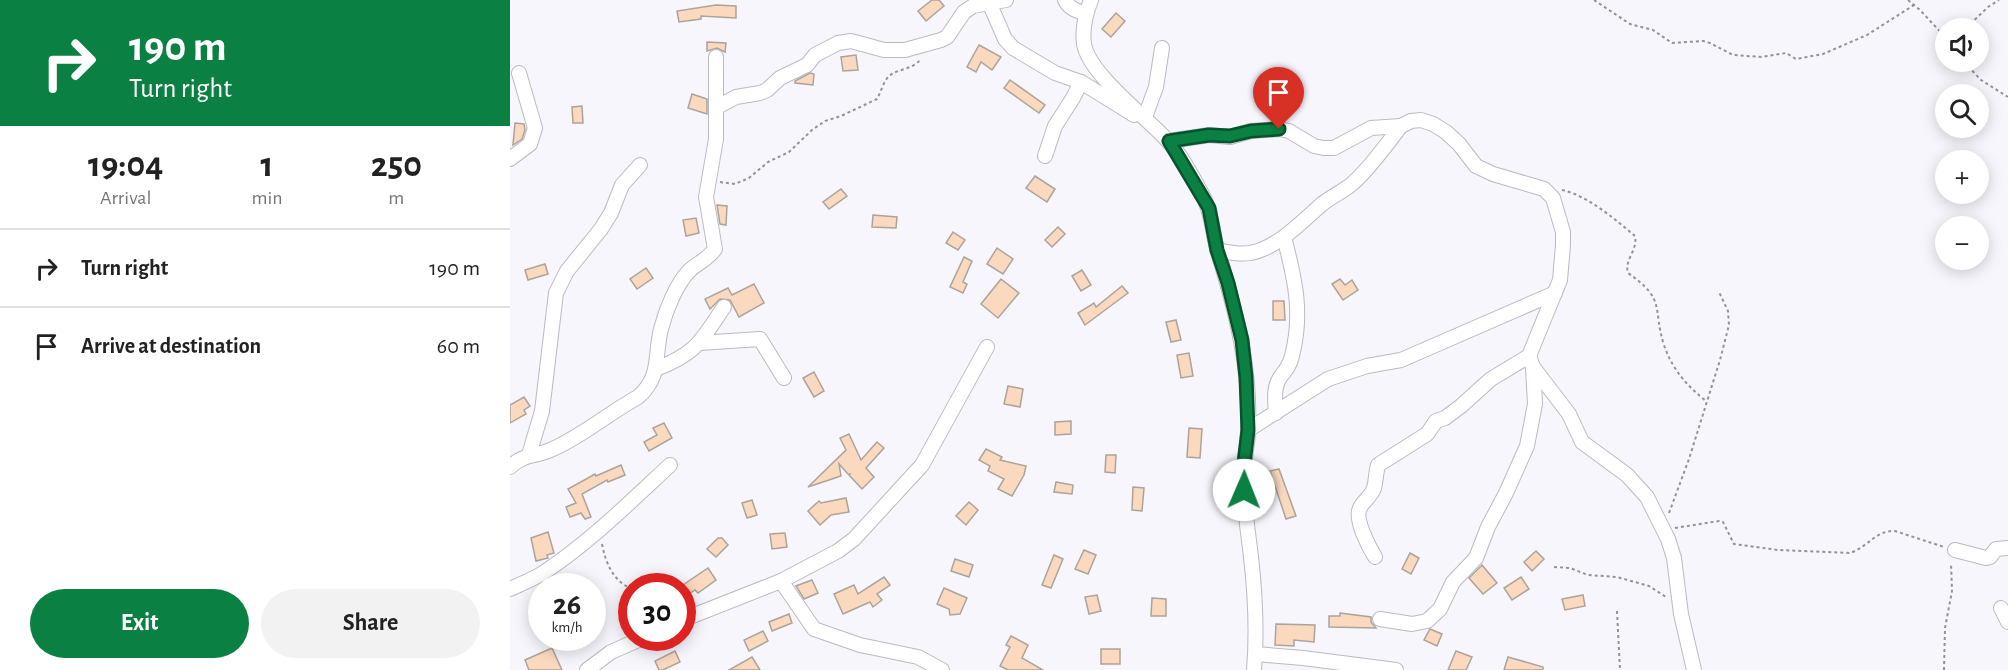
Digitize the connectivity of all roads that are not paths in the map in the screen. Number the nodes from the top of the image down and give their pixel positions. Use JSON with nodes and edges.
{"nodes":[{"id":1,"x":1006,"y":0,"type":"edge"},
{"id":2,"x":1065,"y":0,"type":"edge"},
{"id":3,"x":1091,"y":0,"type":"edge"},
{"id":4,"x":989,"y":1,"type":"edge"},
{"id":5,"x":1086,"y":14,"type":"junction"},
{"id":6,"x":1162,"y":48,"type":"dead end"},
{"id":7,"x":716,"y":57,"type":"dead end"},
{"id":8,"x":519,"y":73,"type":"dead end"},
{"id":9,"x":1081,"y":82,"type":"junction"},
{"id":10,"x":717,"y":107,"type":"junction"},
{"id":11,"x":1149,"y":121,"type":"junction"},
{"id":12,"x":1401,"y":126,"type":"junction"},
{"id":13,"x":1169,"y":141,"type":"junction"},
{"id":14,"x":1045,"y":156,"type":"dead end"},
{"id":15,"x":510,"y":159,"type":"edge"},
{"id":16,"x":640,"y":165,"type":"dead end"},
{"id":17,"x":1284,"y":237,"type":"junction"},
{"id":18,"x":1217,"y":250,"type":"junction"},
{"id":19,"x":1555,"y":293,"type":"junction"},
{"id":20,"x":724,"y":307,"type":"dead end"},
{"id":21,"x":699,"y":343,"type":"junction"},
{"id":22,"x":987,"y":346,"type":"dead end"},
{"id":23,"x":1531,"y":362,"type":"junction"},
{"id":24,"x":656,"y":369,"type":"junction"},
{"id":25,"x":784,"y":378,"type":"dead end"},
{"id":26,"x":1276,"y":412,"type":"junction"},
{"id":27,"x":1248,"y":430,"type":"junction"},
{"id":28,"x":529,"y":455,"type":"junction"},
{"id":29,"x":670,"y":465,"type":"dead end"},
{"id":30,"x":510,"y":467,"type":"edge"},
{"id":31,"x":2008,"y":548,"type":"edge"},
{"id":32,"x":1955,"y":550,"type":"road end"},
{"id":33,"x":1375,"y":557,"type":"dead end"},
{"id":34,"x":781,"y":581,"type":"junction"},
{"id":35,"x":510,"y":589,"type":"edge"},
{"id":36,"x":2001,"y":608,"type":"dead end"},
{"id":37,"x":696,"y":614,"type":"edge"},
{"id":38,"x":1380,"y":619,"type":"dead end"},
{"id":39,"x":2008,"y":622,"type":"edge"},
{"id":40,"x":618,"y":649,"type":"edge"},
{"id":41,"x":1256,"y":654,"type":"junction"},
{"id":42,"x":586,"y":670,"type":"edge"},
{"id":43,"x":942,"y":670,"type":"edge"},
{"id":44,"x":1254,"y":670,"type":"edge"},
{"id":45,"x":1396,"y":670,"type":"edge"},
{"id":46,"x":1694,"y":670,"type":"edge"}],
"edges":[{"from":1,"to":4,"type":"street"},
{"from":2,"to":5,"type":"street"},
{"from":3,"to":5,"type":"street"},
{"from":4,"to":9,"type":"street"},
{"from":4,"to":10,"type":"street"},
{"from":5,"to":11,"type":"street"},
{"from":6,"to":11,"type":"street"},
{"from":7,"to":10,"type":"street"},
{"from":8,"to":15,"type":"street"},
{"from":9,"to":11,"type":"street"},
{"from":9,"to":14,"type":"street"},
{"from":10,"to":24,"type":"street"},
{"from":11,"to":13,"type":"street"},
{"from":12,"to":13,"type":"street"},
{"from":12,"to":17,"type":"street"},
{"from":12,"to":19,"type":"street"},
{"from":13,"to":18,"type":"street"},
{"from":16,"to":28,"type":"street"},
{"from":17,"to":18,"type":"street"},
{"from":17,"to":26,"type":"street"},
{"from":18,"to":27,"type":"street"},
{"from":19,"to":23,"type":"street"},
{"from":19,"to":26,"type":"street"},
{"from":20,"to":21,"type":"street"},
{"from":21,"to":24,"type":"street"},
{"from":21,"to":25,"type":"street"},
{"from":22,"to":34,"type":"street"},
{"from":23,"to":33,"type":"street"},
{"from":23,"to":38,"type":"street"},
{"from":23,"to":46,"type":"street"},
{"from":24,"to":28,"type":"street"},
{"from":26,"to":27,"type":"street"},
{"from":27,"to":41,"type":"street"},
{"from":28,"to":30,"type":"street"},
{"from":29,"to":35,"type":"street"},
{"from":31,"to":32,"type":"street"},
{"from":34,"to":37,"type":"street"},
{"from":34,"to":43,"type":"street"},
{"from":36,"to":39,"type":"street"},
{"from":40,"to":42,"type":"street"},
{"from":41,"to":44,"type":"street"},
{"from":41,"to":45,"type":"street"}]}
